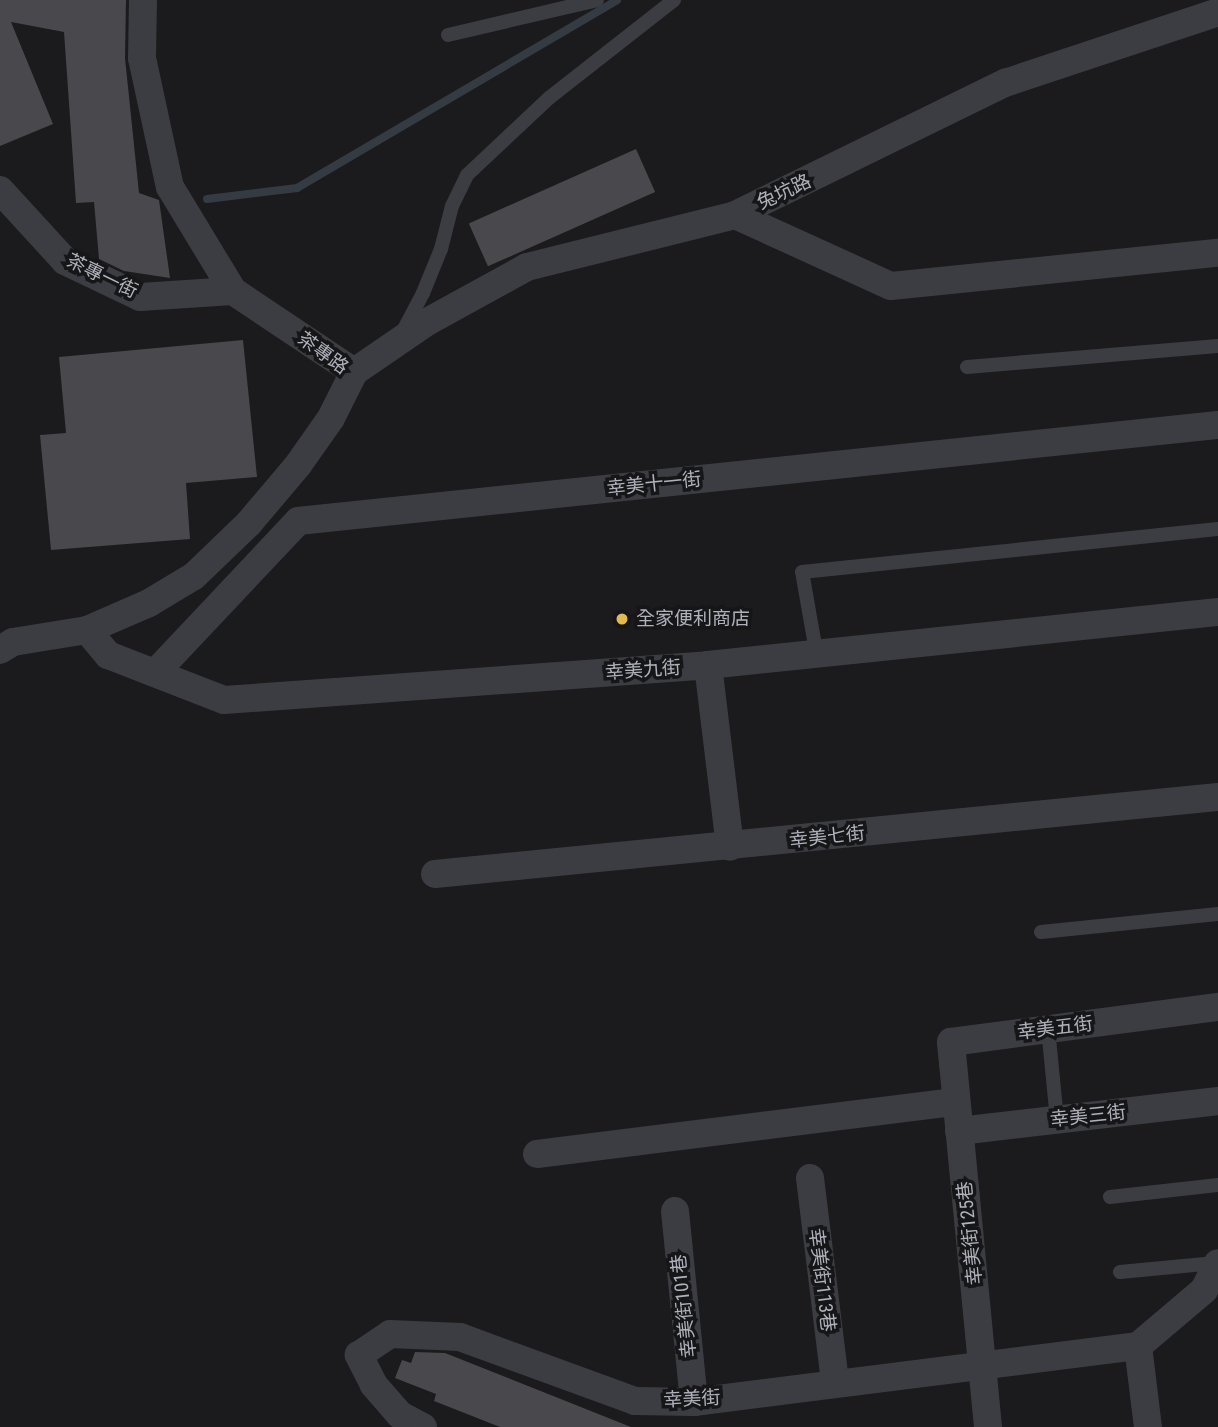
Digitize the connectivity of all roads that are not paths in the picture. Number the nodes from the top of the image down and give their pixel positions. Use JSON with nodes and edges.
{"nodes":[{"id":1,"x":143,"y":0,"type":"edge"},
{"id":2,"x":597,"y":0,"type":"edge"},
{"id":3,"x":674,"y":0,"type":"edge"},
{"id":4,"x":1218,"y":12,"type":"edge"},
{"id":5,"x":448,"y":35,"type":"dead end"},
{"id":6,"x":2,"y":194,"type":"edge"},
{"id":7,"x":735,"y":215,"type":"junction"},
{"id":8,"x":1218,"y":253,"type":"edge"},
{"id":9,"x":233,"y":291,"type":"junction"},
{"id":10,"x":395,"y":344,"type":"junction"},
{"id":11,"x":1218,"y":346,"type":"edge"},
{"id":12,"x":967,"y":367,"type":"dead end"},
{"id":13,"x":354,"y":372,"type":"junction"},
{"id":14,"x":1218,"y":425,"type":"edge"},
{"id":15,"x":1218,"y":529,"type":"edge"},
{"id":16,"x":1218,"y":612,"type":"edge"},
{"id":17,"x":87,"y":630,"type":"junction"},
{"id":18,"x":0,"y":650,"type":"edge"},
{"id":19,"x":816,"y":651,"type":"junction"},
{"id":20,"x":709,"y":665,"type":"junction"},
{"id":21,"x":155,"y":673,"type":"junction"},
{"id":22,"x":1218,"y":797,"type":"edge"},
{"id":23,"x":730,"y":847,"type":"junction"},
{"id":24,"x":435,"y":874,"type":"dead end"},
{"id":25,"x":1218,"y":914,"type":"edge"},
{"id":26,"x":1041,"y":932,"type":"dead end"},
{"id":27,"x":1218,"y":1007,"type":"edge"},
{"id":28,"x":1048,"y":1028,"type":"junction"},
{"id":29,"x":1218,"y":1101,"type":"edge"},
{"id":30,"x":955,"y":1102,"type":"junction"},
{"id":31,"x":1058,"y":1120,"type":"junction"},
{"id":32,"x":958,"y":1131,"type":"junction"},
{"id":33,"x":537,"y":1154,"type":"dead end"},
{"id":34,"x":810,"y":1178,"type":"dead end"},
{"id":35,"x":1218,"y":1185,"type":"edge"},
{"id":36,"x":1110,"y":1197,"type":"dead end"},
{"id":37,"x":675,"y":1211,"type":"dead end"},
{"id":38,"x":1217,"y":1263,"type":"edge"},
{"id":39,"x":1120,"y":1272,"type":"dead end"},
{"id":40,"x":1138,"y":1346,"type":"junction"},
{"id":41,"x":980,"y":1364,"type":"junction"},
{"id":42,"x":835,"y":1382,"type":"junction"},
{"id":43,"x":694,"y":1402,"type":"junction"},
{"id":44,"x":423,"y":1427,"type":"edge"},
{"id":45,"x":988,"y":1427,"type":"edge"},
{"id":46,"x":1148,"y":1427,"type":"edge"}],
"edges":[{"from":1,"to":9,"type":"street","name":"茶專路"},
{"from":2,"to":5,"type":"lane"},
{"from":3,"to":10,"type":"lane"},
{"from":4,"to":7,"type":"street","name":"兔坑路"},
{"from":6,"to":9,"type":"street","name":"茶專一街"},
{"from":7,"to":8,"type":"street"},
{"from":7,"to":10,"type":"street","name":"兔坑路"},
{"from":9,"to":13,"type":"street","name":"茶專路"},
{"from":10,"to":13,"type":"street","name":"兔坑路"},
{"from":11,"to":12,"type":"lane"},
{"from":13,"to":17,"type":"street","name":"茶專路"},
{"from":14,"to":21,"type":"street","name":"幸美十一街"},
{"from":15,"to":19,"type":"lane"},
{"from":16,"to":19,"type":"street","name":"幸美九街"},
{"from":17,"to":18,"type":"street","name":"茶專路"},
{"from":17,"to":21,"type":"street","name":"幸美九街"},
{"from":19,"to":20,"type":"street","name":"幸美九街"},
{"from":20,"to":21,"type":"street","name":"幸美九街"},
{"from":20,"to":23,"type":"street"},
{"from":22,"to":23,"type":"street","name":"幸美七街"},
{"from":23,"to":24,"type":"street","name":"幸美七街"},
{"from":25,"to":26,"type":"lane"},
{"from":27,"to":28,"type":"street","name":"幸美五街"},
{"from":28,"to":30,"type":"street","name":"幸美五街"},
{"from":28,"to":31,"type":"lane"},
{"from":29,"to":31,"type":"street","name":"幸美三街"},
{"from":30,"to":32,"type":"street","name":"幸美街125巷"},
{"from":30,"to":33,"type":"street"},
{"from":31,"to":32,"type":"street","name":"幸美三街"},
{"from":32,"to":41,"type":"street","name":"幸美街125巷"},
{"from":34,"to":42,"type":"street","name":"幸美街113巷"},
{"from":35,"to":36,"type":"lane"},
{"from":37,"to":43,"type":"street","name":"幸美街101巷"},
{"from":38,"to":39,"type":"lane"},
{"from":38,"to":40,"type":"street"},
{"from":40,"to":41,"type":"street","name":"幸美街"},
{"from":40,"to":46,"type":"street"},
{"from":41,"to":42,"type":"street","name":"幸美街"},
{"from":41,"to":45,"type":"street","name":"幸美街125巷"},
{"from":42,"to":43,"type":"street","name":"幸美街"},
{"from":43,"to":44,"type":"street","name":"幸美街"}]}
